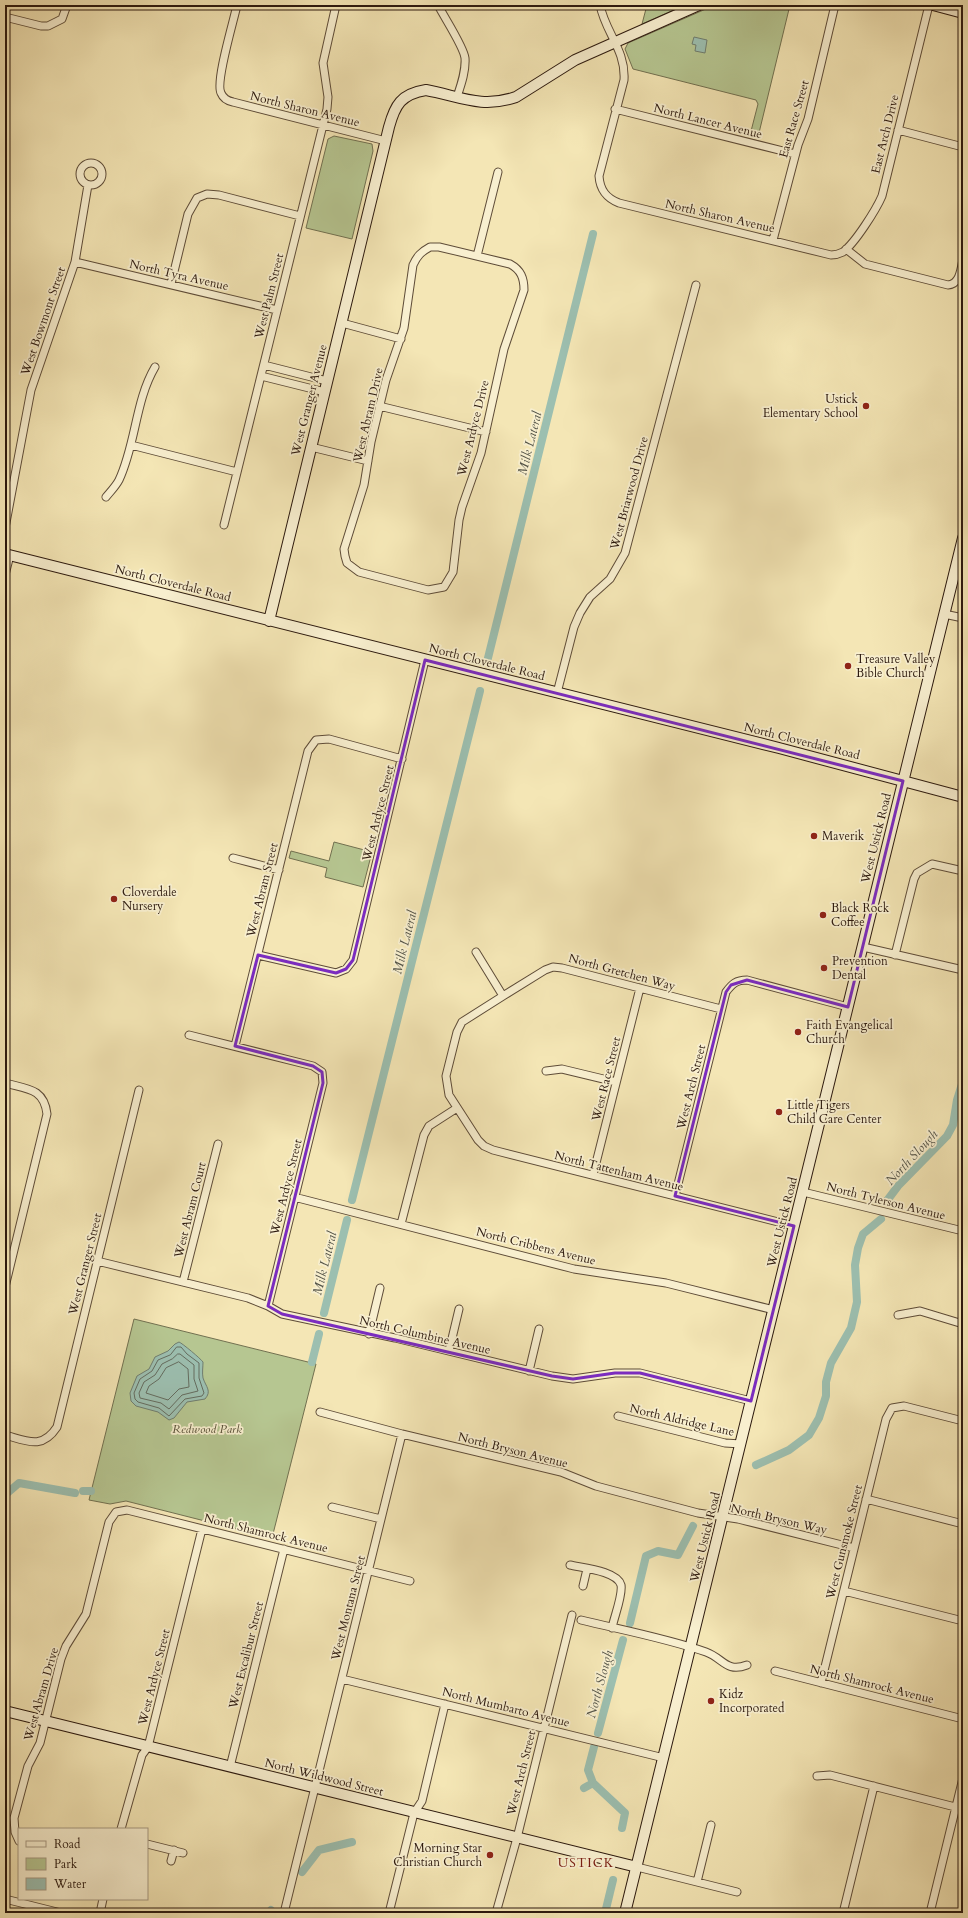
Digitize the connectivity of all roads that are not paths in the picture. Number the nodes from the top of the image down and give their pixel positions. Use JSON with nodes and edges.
{"nodes":[{"id":1,"x":67,"y":5,"type":"edge"},
{"id":2,"x":237,"y":5,"type":"edge"},
{"id":3,"x":336,"y":5,"type":"edge"},
{"id":4,"x":438,"y":5,"type":"edge"},
{"id":5,"x":600,"y":5,"type":"edge"},
{"id":6,"x":699,"y":5,"type":"edge"},
{"id":7,"x":835,"y":5,"type":"edge"},
{"id":8,"x":928,"y":5,"type":"edge"},
{"id":9,"x":933,"y":5,"type":"edge"},
{"id":10,"x":963,"y":13,"type":"edge"},
{"id":11,"x":5,"y":17,"type":"edge"},
{"id":12,"x":616,"y":42,"type":"junction"},
{"id":13,"x":457,"y":97,"type":"junction"},
{"id":14,"x":615,"y":109,"type":"junction"},
{"id":15,"x":323,"y":125,"type":"junction"},
{"id":16,"x":898,"y":130,"type":"junction"},
{"id":17,"x":386,"y":141,"type":"junction"},
{"id":18,"x":963,"y":147,"type":"edge"},
{"id":19,"x":795,"y":154,"type":"junction"},
{"id":20,"x":498,"y":172,"type":"dead end"},
{"id":21,"x":88,"y":185,"type":"dead end"},
{"id":22,"x":300,"y":216,"type":"junction"},
{"id":23,"x":773,"y":240,"type":"junction"},
{"id":24,"x":846,"y":249,"type":"junction"},
{"id":25,"x":837,"y":255,"type":"joint"},
{"id":26,"x":477,"y":256,"type":"junction"},
{"id":27,"x":963,"y":260,"type":"edge"},
{"id":28,"x":75,"y":262,"type":"junction"},
{"id":29,"x":171,"y":284,"type":"junction"},
{"id":30,"x":696,"y":284,"type":"dead end"},
{"id":31,"x":277,"y":310,"type":"junction"},
{"id":32,"x":342,"y":323,"type":"junction"},
{"id":33,"x":401,"y":339,"type":"junction"},
{"id":34,"x":264,"y":365,"type":"junction"},
{"id":35,"x":155,"y":367,"type":"dead end"},
{"id":36,"x":261,"y":376,"type":"junction"},
{"id":37,"x":327,"y":381,"type":"junction"},
{"id":38,"x":325,"y":392,"type":"junction"},
{"id":39,"x":379,"y":406,"type":"junction"},
{"id":40,"x":486,"y":432,"type":"junction"},
{"id":41,"x":131,"y":445,"type":"junction"},
{"id":42,"x":311,"y":447,"type":"junction"},
{"id":43,"x":368,"y":461,"type":"junction"},
{"id":44,"x":237,"y":472,"type":"junction"},
{"id":45,"x":106,"y":497,"type":"dead end"},
{"id":46,"x":224,"y":525,"type":"dead end"},
{"id":47,"x":5,"y":528,"type":"edge"},
{"id":48,"x":963,"y":538,"type":"edge"},
{"id":49,"x":7,"y":555,"type":"edge"},
{"id":50,"x":347,"y":563,"type":"joint"},
{"id":51,"x":5,"y":575,"type":"edge"},
{"id":52,"x":944,"y":614,"type":"junction"},
{"id":53,"x":963,"y":618,"type":"edge"},
{"id":54,"x":269,"y":621,"type":"junction"},
{"id":55,"x":425,"y":660,"type":"junction"},
{"id":56,"x":557,"y":693,"type":"junction"},
{"id":57,"x":402,"y":759,"type":"junction"},
{"id":58,"x":903,"y":781,"type":"junction"},
{"id":59,"x":963,"y":797,"type":"edge"},
{"id":60,"x":233,"y":858,"type":"dead end"},
{"id":61,"x":279,"y":870,"type":"junction"},
{"id":62,"x":963,"y":871,"type":"edge"},
{"id":63,"x":863,"y":947,"type":"junction"},
{"id":64,"x":476,"y":952,"type":"dead end"},
{"id":65,"x":258,"y":955,"type":"junction"},
{"id":66,"x":895,"y":955,"type":"junction"},
{"id":67,"x":963,"y":970,"type":"edge"},
{"id":68,"x":640,"y":988,"type":"junction"},
{"id":69,"x":503,"y":996,"type":"junction"},
{"id":70,"x":848,"y":1007,"type":"junction"},
{"id":71,"x":721,"y":1009,"type":"junction"},
{"id":72,"x":189,"y":1035,"type":"dead end"},
{"id":73,"x":235,"y":1046,"type":"junction"},
{"id":74,"x":546,"y":1071,"type":"dead end"},
{"id":75,"x":616,"y":1082,"type":"junction"},
{"id":76,"x":5,"y":1083,"type":"edge"},
{"id":77,"x":139,"y":1090,"type":"dead end"},
{"id":78,"x":457,"y":1108,"type":"junction"},
{"id":79,"x":218,"y":1144,"type":"dead end"},
{"id":80,"x":593,"y":1176,"type":"junction"},
{"id":81,"x":803,"y":1192,"type":"junction"},
{"id":82,"x":675,"y":1196,"type":"junction"},
{"id":83,"x":294,"y":1197,"type":"junction"},
{"id":84,"x":401,"y":1224,"type":"junction"},
{"id":85,"x":794,"y":1226,"type":"junction"},
{"id":86,"x":963,"y":1231,"type":"edge"},
{"id":87,"x":98,"y":1260,"type":"junction"},
{"id":88,"x":183,"y":1282,"type":"junction"},
{"id":89,"x":5,"y":1287,"type":"edge"},
{"id":90,"x":380,"y":1288,"type":"dead end"},
{"id":91,"x":268,"y":1306,"type":"junction"},
{"id":92,"x":459,"y":1309,"type":"dead end"},
{"id":93,"x":774,"y":1310,"type":"junction"},
{"id":94,"x":898,"y":1315,"type":"dead end"},
{"id":95,"x":963,"y":1324,"type":"edge"},
{"id":96,"x":539,"y":1329,"type":"dead end"},
{"id":97,"x":369,"y":1334,"type":"junction"},
{"id":98,"x":449,"y":1351,"type":"junction"},
{"id":99,"x":529,"y":1371,"type":"junction"},
{"id":100,"x":751,"y":1401,"type":"junction"},
{"id":101,"x":320,"y":1412,"type":"dead end"},
{"id":102,"x":618,"y":1416,"type":"dead end"},
{"id":103,"x":963,"y":1421,"type":"edge"},
{"id":104,"x":402,"y":1434,"type":"junction"},
{"id":105,"x":5,"y":1435,"type":"edge"},
{"id":106,"x":741,"y":1444,"type":"junction"},
{"id":107,"x":866,"y":1499,"type":"junction"},
{"id":108,"x":332,"y":1507,"type":"dead end"},
{"id":109,"x":116,"y":1512,"type":"joint"},
{"id":110,"x":723,"y":1517,"type":"junction"},
{"id":111,"x":381,"y":1520,"type":"junction"},
{"id":112,"x":963,"y":1524,"type":"edge"},
{"id":113,"x":202,"y":1529,"type":"junction"},
{"id":114,"x":854,"y":1548,"type":"junction"},
{"id":115,"x":284,"y":1549,"type":"junction"},
{"id":116,"x":570,"y":1565,"type":"dead end"},
{"id":117,"x":587,"y":1569,"type":"junction"},
{"id":118,"x":369,"y":1570,"type":"junction"},
{"id":119,"x":410,"y":1581,"type":"dead end"},
{"id":120,"x":583,"y":1586,"type":"dead end"},
{"id":121,"x":844,"y":1591,"type":"junction"},
{"id":122,"x":572,"y":1615,"type":"dead end"},
{"id":123,"x":581,"y":1620,"type":"dead end"},
{"id":124,"x":963,"y":1621,"type":"edge"},
{"id":125,"x":612,"y":1628,"type":"junction"},
{"id":126,"x":691,"y":1648,"type":"junction"},
{"id":127,"x":747,"y":1665,"type":"dead end"},
{"id":128,"x":775,"y":1671,"type":"dead end"},
{"id":129,"x":342,"y":1679,"type":"junction"},
{"id":130,"x":821,"y":1683,"type":"junction"},
{"id":131,"x":445,"y":1704,"type":"junction"},
{"id":132,"x":5,"y":1711,"type":"edge"},
{"id":133,"x":963,"y":1719,"type":"edge"},
{"id":134,"x":44,"y":1721,"type":"junction"},
{"id":135,"x":544,"y":1728,"type":"junction"},
{"id":136,"x":148,"y":1747,"type":"junction"},
{"id":137,"x":664,"y":1758,"type":"junction"},
{"id":138,"x":230,"y":1767,"type":"junction"},
{"id":139,"x":817,"y":1776,"type":"dead end"},
{"id":140,"x":963,"y":1778,"type":"edge"},
{"id":141,"x":874,"y":1786,"type":"junction"},
{"id":142,"x":316,"y":1788,"type":"junction"},
{"id":143,"x":959,"y":1808,"type":"edge"},
{"id":144,"x":414,"y":1813,"type":"junction"},
{"id":145,"x":711,"y":1825,"type":"dead end"},
{"id":146,"x":121,"y":1828,"type":"edge"},
{"id":147,"x":517,"y":1838,"type":"junction"},
{"id":148,"x":18,"y":1839,"type":"edge"},
{"id":149,"x":148,"y":1844,"type":"edge"},
{"id":150,"x":174,"y":1850,"type":"junction"},
{"id":151,"x":183,"y":1852,"type":"dead end"},
{"id":152,"x":171,"y":1861,"type":"dead end"},
{"id":153,"x":637,"y":1867,"type":"junction"},
{"id":154,"x":697,"y":1882,"type":"junction"},
{"id":155,"x":737,"y":1892,"type":"dead end"},
{"id":156,"x":5,"y":1899,"type":"edge"},
{"id":157,"x":104,"y":1900,"type":"edge"},
{"id":158,"x":24,"y":1901,"type":"edge"},
{"id":159,"x":61,"y":1913,"type":"edge"},
{"id":160,"x":100,"y":1913,"type":"edge"},
{"id":161,"x":284,"y":1913,"type":"edge"},
{"id":162,"x":389,"y":1913,"type":"edge"},
{"id":163,"x":496,"y":1913,"type":"edge"},
{"id":164,"x":625,"y":1913,"type":"edge"},
{"id":165,"x":843,"y":1913,"type":"edge"},
{"id":166,"x":930,"y":1913,"type":"edge"}],
"edges":[{"from":1,"to":11,"type":"street"},
{"from":2,"to":15,"type":"street","name":"North Sharon Avenue"},
{"from":3,"to":15,"type":"street","name":"West Palm Street"},
{"from":4,"to":13,"type":"street"},
{"from":5,"to":12,"type":"street"},
{"from":6,"to":12,"type":"main road"},
{"from":7,"to":19,"type":"street","name":"East Race Street"},
{"from":8,"to":16,"type":"street","name":"East Arch Drive"},
{"from":9,"to":10,"type":"main road"},
{"from":12,"to":13,"type":"main road"},
{"from":12,"to":14,"type":"street"},
{"from":13,"to":17,"type":"main road","name":"West Granger Avenue"},
{"from":14,"to":19,"type":"street","name":"North Lancer Avenue"},
{"from":14,"to":23,"type":"street","name":"North Sharon Avenue"},
{"from":15,"to":17,"type":"street","name":"North Sharon Avenue"},
{"from":15,"to":22,"type":"street","name":"West Palm Street"},
{"from":16,"to":18,"type":"street"},
{"from":16,"to":24,"type":"street","name":"East Arch Drive"},
{"from":17,"to":32,"type":"main road","name":"West Granger Avenue"},
{"from":19,"to":23,"type":"street","name":"East Race Street"},
{"from":20,"to":26,"type":"street"},
{"from":21,"to":28,"type":"street","name":"West Bowmont Street"},
{"from":22,"to":29,"type":"street"},
{"from":22,"to":31,"type":"street","name":"West Palm Street"},
{"from":23,"to":25,"type":"street","name":"North Sharon Avenue"},
{"from":24,"to":25,"type":"street","name":"East Arch Drive"},
{"from":24,"to":27,"type":"street"},
{"from":26,"to":33,"type":"street","name":"West Abram Drive"},
{"from":26,"to":40,"type":"street","name":"West Ardyce Drive"},
{"from":28,"to":29,"type":"street","name":"North Tyra Avenue"},
{"from":28,"to":47,"type":"street","name":"West Bowmont Street"},
{"from":29,"to":31,"type":"street","name":"North Tyra Avenue"},
{"from":30,"to":56,"type":"street","name":"West Briarwood Drive"},
{"from":31,"to":34,"type":"street","name":"West Palm Street"},
{"from":32,"to":33,"type":"street"},
{"from":32,"to":37,"type":"main road","name":"West Granger Avenue"},
{"from":33,"to":39,"type":"street","name":"West Abram Drive"},
{"from":34,"to":36,"type":"street","name":"West Palm Street"},
{"from":34,"to":37,"type":"street"},
{"from":35,"to":41,"type":"street"},
{"from":36,"to":38,"type":"street"},
{"from":36,"to":44,"type":"street","name":"West Palm Street"},
{"from":37,"to":38,"type":"main road","name":"West Granger Avenue"},
{"from":38,"to":42,"type":"main road","name":"West Granger Avenue"},
{"from":39,"to":40,"type":"street"},
{"from":39,"to":43,"type":"street","name":"West Abram Drive"},
{"from":40,"to":50,"type":"street","name":"West Ardyce Drive"},
{"from":41,"to":44,"type":"street"},
{"from":41,"to":45,"type":"street"},
{"from":42,"to":43,"type":"street"},
{"from":42,"to":54,"type":"main road","name":"West Granger Avenue"},
{"from":43,"to":50,"type":"street","name":"West Abram Drive"},
{"from":44,"to":46,"type":"street","name":"West Palm Street"},
{"from":48,"to":52,"type":"main road","name":"West Ustick Road"},
{"from":49,"to":51,"type":"street"},
{"from":49,"to":54,"type":"main road","name":"North Cloverdale Road"},
{"from":52,"to":53,"type":"street"},
{"from":52,"to":58,"type":"main road","name":"West Ustick Road"},
{"from":54,"to":55,"type":"main road","name":"North Cloverdale Road"},
{"from":55,"to":56,"type":"main road","name":"North Cloverdale Road"},
{"from":55,"to":57,"type":"street","name":"West Ardyce Street"},
{"from":56,"to":58,"type":"main road","name":"North Cloverdale Road"},
{"from":57,"to":61,"type":"street","name":"West Abram Street"},
{"from":57,"to":65,"type":"street","name":"West Ardyce Street"},
{"from":58,"to":59,"type":"main road","name":"North Cloverdale Road"},
{"from":58,"to":63,"type":"main road","name":"West Ustick Road"},
{"from":60,"to":61,"type":"street"},
{"from":61,"to":65,"type":"street","name":"West Abram Street"},
{"from":62,"to":66,"type":"street"},
{"from":63,"to":66,"type":"street"},
{"from":63,"to":70,"type":"main road","name":"West Ustick Road"},
{"from":64,"to":69,"type":"street"},
{"from":65,"to":73,"type":"street","name":"West Abram Street"},
{"from":66,"to":67,"type":"street"},
{"from":68,"to":69,"type":"street","name":"North Gretchen Way"},
{"from":68,"to":71,"type":"street","name":"North Gretchen Way"},
{"from":68,"to":75,"type":"street","name":"West Race Street"},
{"from":69,"to":78,"type":"street","name":"North Gretchen Way"},
{"from":70,"to":71,"type":"street","name":"West Arch Street"},
{"from":70,"to":81,"type":"main road","name":"West Ustick Road"},
{"from":71,"to":82,"type":"street","name":"West Arch Street"},
{"from":72,"to":73,"type":"street"},
{"from":73,"to":83,"type":"street","name":"West Ardyce Street"},
{"from":74,"to":75,"type":"street"},
{"from":75,"to":80,"type":"street","name":"West Race Street"},
{"from":76,"to":89,"type":"street"},
{"from":77,"to":87,"type":"street","name":"West Granger Street"},
{"from":78,"to":80,"type":"street","name":"North Tattenham Avenue"},
{"from":78,"to":84,"type":"street"},
{"from":79,"to":88,"type":"street","name":"West Abram Court"},
{"from":80,"to":82,"type":"street","name":"North Tattenham Avenue"},
{"from":81,"to":85,"type":"main road","name":"West Ustick Road"},
{"from":81,"to":86,"type":"street","name":"North Tylerson Avenue"},
{"from":82,"to":85,"type":"street","name":"North Tattenham Avenue"},
{"from":83,"to":84,"type":"street","name":"North Cribbens Avenue"},
{"from":83,"to":91,"type":"street","name":"West Ardyce Street"},
{"from":84,"to":93,"type":"street","name":"North Cribbens Avenue"},
{"from":85,"to":93,"type":"main road","name":"West Ustick Road"},
{"from":87,"to":88,"type":"street","name":"North Columbine Avenue"},
{"from":87,"to":105,"type":"street","name":"West Granger Street"},
{"from":88,"to":91,"type":"street","name":"North Columbine Avenue"},
{"from":90,"to":97,"type":"street"},
{"from":91,"to":97,"type":"street","name":"North Columbine Avenue"},
{"from":92,"to":98,"type":"street"},
{"from":93,"to":100,"type":"main road","name":"West Ustick Road"},
{"from":94,"to":95,"type":"street"},
{"from":96,"to":99,"type":"street"},
{"from":97,"to":98,"type":"street","name":"North Columbine Avenue"},
{"from":98,"to":99,"type":"street","name":"North Columbine Avenue"},
{"from":99,"to":100,"type":"street","name":"North Columbine Avenue"},
{"from":100,"to":106,"type":"main road","name":"West Ustick Road"},
{"from":101,"to":104,"type":"street","name":"North Bryson Avenue"},
{"from":102,"to":106,"type":"street","name":"North Aldridge Lane"},
{"from":103,"to":107,"type":"street","name":"West Gunsmoke Street"},
{"from":104,"to":110,"type":"street","name":"North Bryson Avenue"},
{"from":104,"to":111,"type":"street","name":"West Montana Street"},
{"from":106,"to":110,"type":"main road","name":"West Ustick Road"},
{"from":107,"to":112,"type":"street"},
{"from":107,"to":114,"type":"street","name":"West Gunsmoke Street"},
{"from":108,"to":111,"type":"street"},
{"from":109,"to":113,"type":"street","name":"North Shamrock Avenue"},
{"from":109,"to":134,"type":"street","name":"West Abram Drive"},
{"from":110,"to":114,"type":"street","name":"North Bryson Way"},
{"from":110,"to":126,"type":"main road","name":"West Ustick Road"},
{"from":111,"to":118,"type":"street","name":"West Montana Street"},
{"from":113,"to":115,"type":"street","name":"North Shamrock Avenue"},
{"from":113,"to":136,"type":"street","name":"West Ardyce Street"},
{"from":114,"to":121,"type":"street","name":"West Gunsmoke Street"},
{"from":115,"to":118,"type":"street","name":"North Shamrock Avenue"},
{"from":115,"to":138,"type":"street","name":"West Excalibur Street"},
{"from":116,"to":117,"type":"street"},
{"from":117,"to":120,"type":"street"},
{"from":117,"to":125,"type":"street"},
{"from":118,"to":119,"type":"street","name":"North Shamrock Avenue"},
{"from":118,"to":129,"type":"street","name":"West Montana Street"},
{"from":121,"to":124,"type":"street"},
{"from":121,"to":130,"type":"street","name":"West Gunsmoke Street"},
{"from":122,"to":135,"type":"street","name":"West Arch Street"},
{"from":123,"to":125,"type":"street"},
{"from":125,"to":126,"type":"street"},
{"from":126,"to":127,"type":"street"},
{"from":126,"to":137,"type":"main road","name":"West Ustick Road"},
{"from":128,"to":130,"type":"street","name":"North Shamrock Avenue"},
{"from":129,"to":131,"type":"street","name":"North Mumbarto Avenue"},
{"from":129,"to":142,"type":"street","name":"West Montana Street"},
{"from":130,"to":133,"type":"street","name":"North Shamrock Avenue"},
{"from":131,"to":135,"type":"street","name":"North Mumbarto Avenue"},
{"from":131,"to":144,"type":"street"},
{"from":132,"to":134,"type":"main road","name":"North Wildwood Street"},
{"from":134,"to":136,"type":"main road","name":"North Wildwood Street"},
{"from":134,"to":148,"type":"street","name":"West Abram Drive"},
{"from":135,"to":137,"type":"street","name":"North Mumbarto Avenue"},
{"from":135,"to":147,"type":"street","name":"West Arch Street"},
{"from":136,"to":138,"type":"main road","name":"North Wildwood Street"},
{"from":136,"to":146,"type":"street","name":"West Ardyce Street"},
{"from":137,"to":153,"type":"main road","name":"West Ustick Road"},
{"from":138,"to":142,"type":"main road","name":"North Wildwood Street"},
{"from":139,"to":141,"type":"street"},
{"from":140,"to":143,"type":"street"},
{"from":141,"to":143,"type":"street"},
{"from":141,"to":165,"type":"street"},
{"from":142,"to":144,"type":"main road","name":"North Wildwood Street"},
{"from":142,"to":161,"type":"street","name":"West Montana Street"},
{"from":143,"to":166,"type":"street"},
{"from":144,"to":147,"type":"main road","name":"North Wildwood Street"},
{"from":144,"to":162,"type":"street"},
{"from":145,"to":154,"type":"street"},
{"from":147,"to":153,"type":"main road","name":"North Wildwood Street"},
{"from":147,"to":163,"type":"street","name":"West Arch Street"},
{"from":149,"to":150,"type":"street"},
{"from":150,"to":151,"type":"street"},
{"from":150,"to":152,"type":"street"},
{"from":153,"to":154,"type":"street"},
{"from":153,"to":164,"type":"main road","name":"West Ustick Road"},
{"from":154,"to":155,"type":"street"},
{"from":156,"to":158,"type":"street"},
{"from":157,"to":160,"type":"street"},
{"from":158,"to":159,"type":"street"}]}
